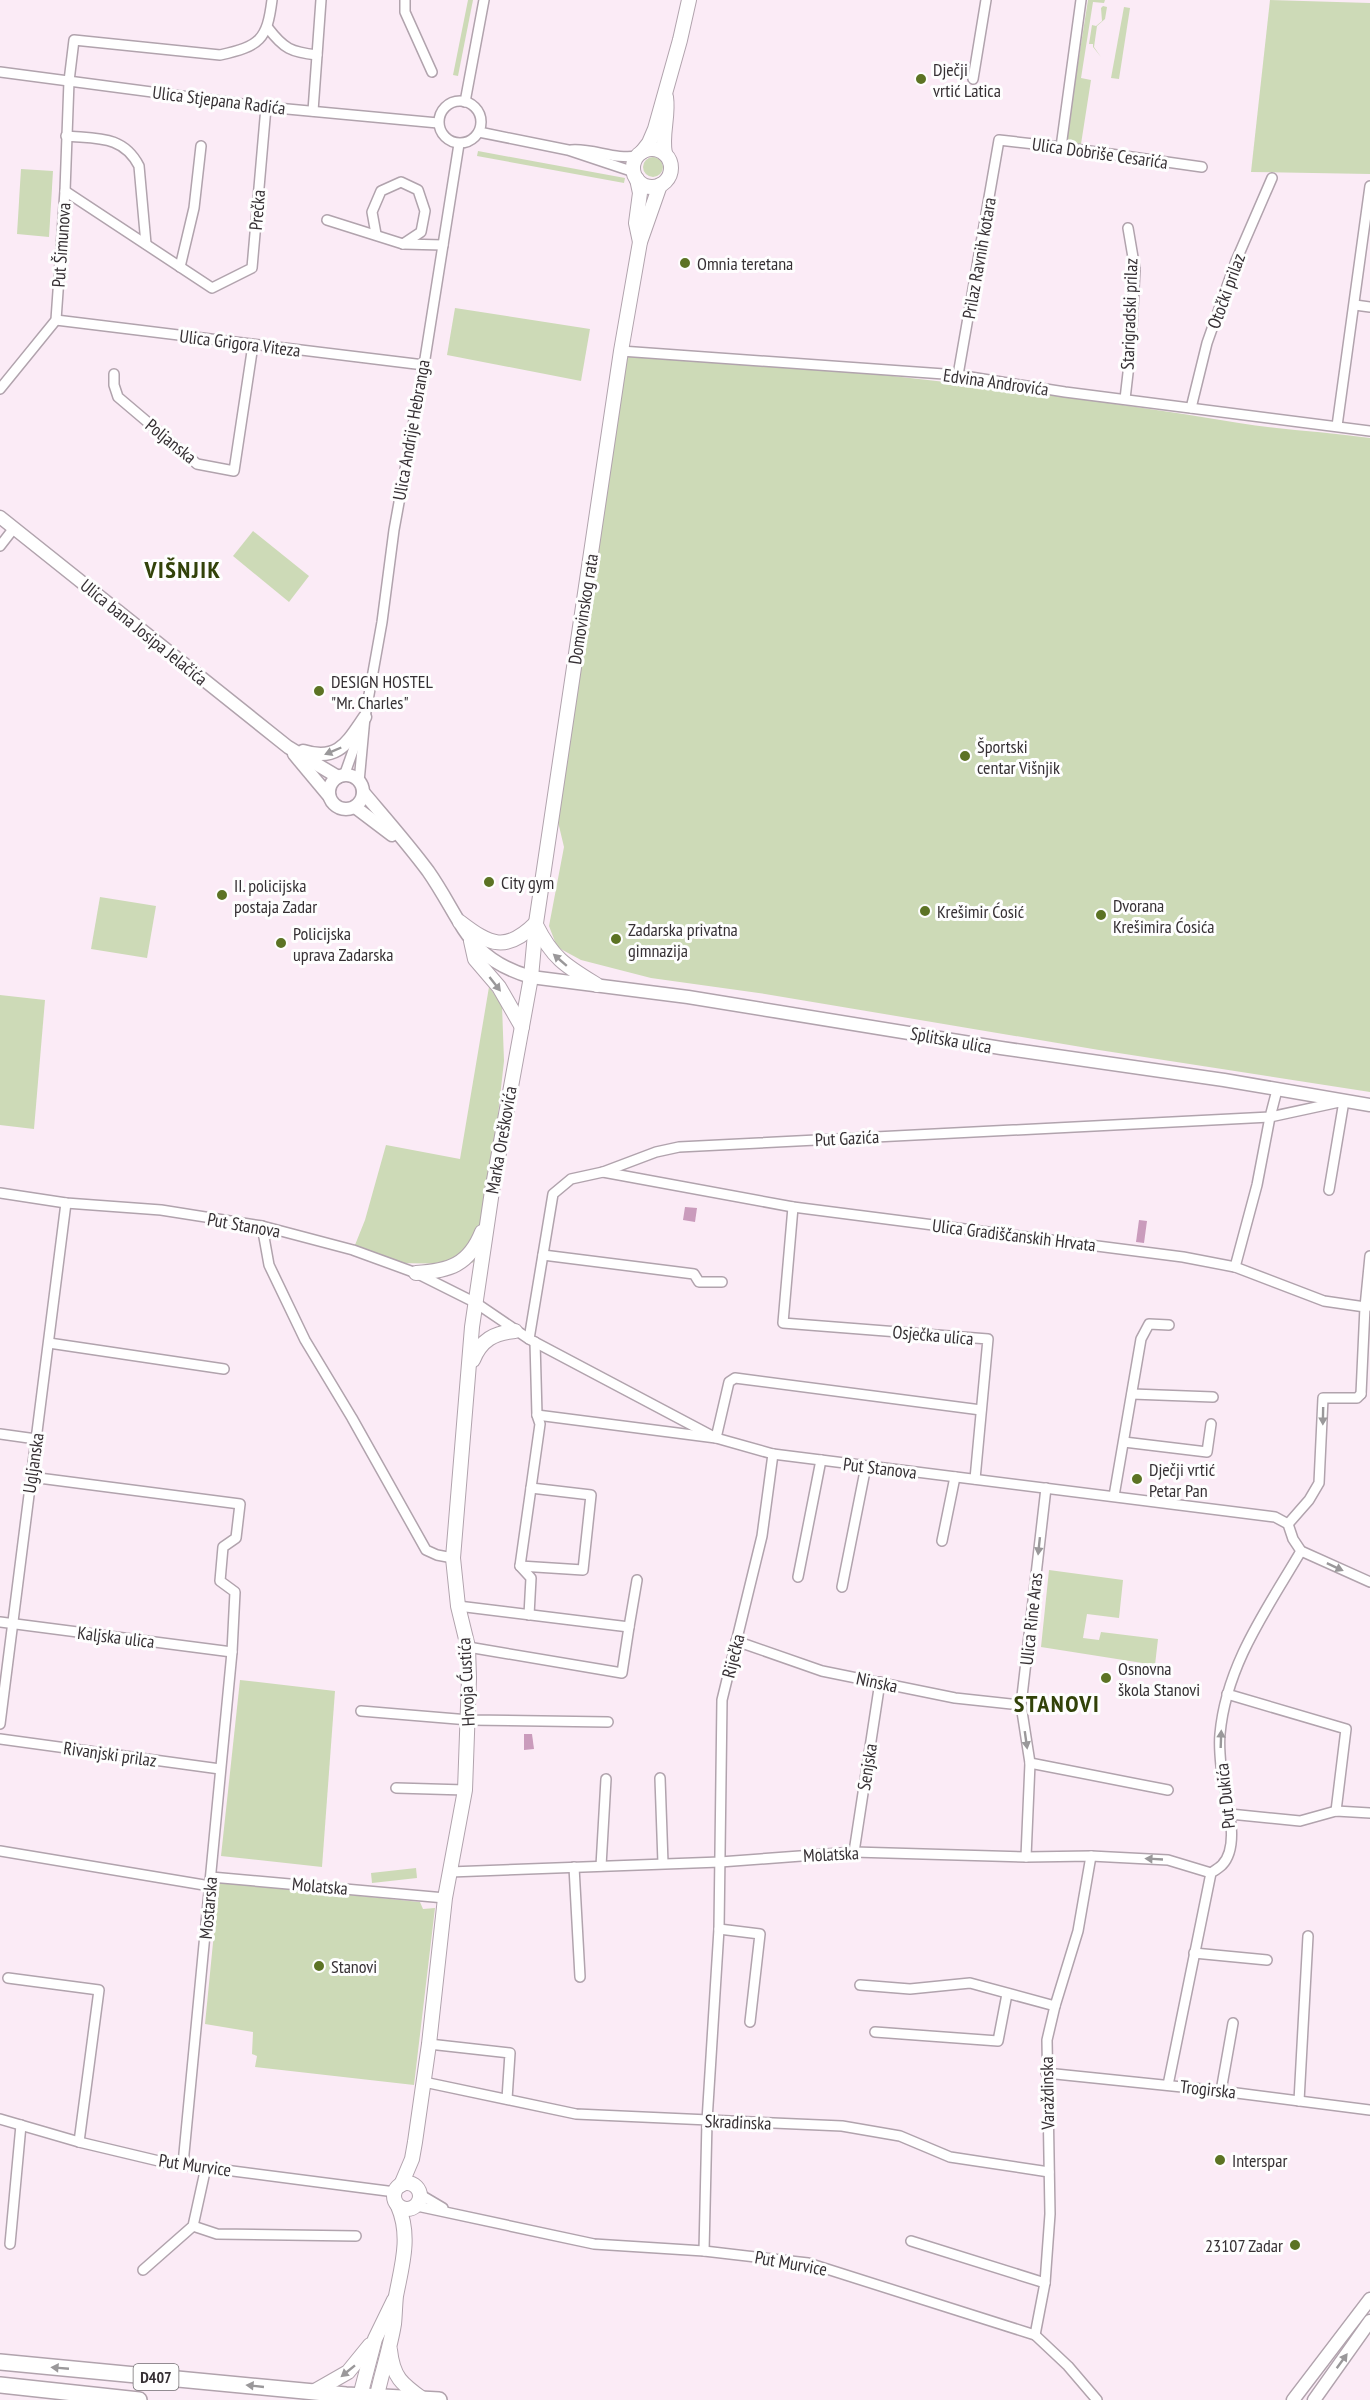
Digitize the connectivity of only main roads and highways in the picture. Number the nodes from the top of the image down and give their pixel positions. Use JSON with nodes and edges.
{"nodes":[{"id":1,"x":689,"y":0,"type":"edge"},
{"id":2,"x":665,"y":89,"type":"junction"},
{"id":3,"x":639,"y":154,"type":"junction"},
{"id":4,"x":665,"y":154,"type":"junction"},
{"id":5,"x":635,"y":175,"type":"junction"},
{"id":6,"x":660,"y":185,"type":"junction"},
{"id":7,"x":640,"y":243,"type":"junction"},
{"id":8,"x":460,"y":922,"type":"road end"},
{"id":9,"x":536,"y":923,"type":"junction"},
{"id":10,"x":471,"y":941,"type":"road end"},
{"id":11,"x":531,"y":977,"type":"joint"},
{"id":12,"x":597,"y":984,"type":"road end"},
{"id":13,"x":522,"y":1027,"type":"junction"},
{"id":14,"x":489,"y":1213,"type":"junction"},
{"id":15,"x":416,"y":1273,"type":"road end"},
{"id":16,"x":515,"y":1331,"type":"road end"},
{"id":17,"x":468,"y":1370,"type":"junction"},
{"id":18,"x":412,"y":2159,"type":"junction"},
{"id":19,"x":398,"y":2194,"type":"junction"},
{"id":20,"x":418,"y":2196,"type":"junction"},
{"id":21,"x":405,"y":2243,"type":"junction"},
{"id":22,"x":396,"y":2295,"type":"junction"},
{"id":23,"x":375,"y":2339,"type":"junction"},
{"id":24,"x":389,"y":2343,"type":"junction"},
{"id":25,"x":0,"y":2362,"type":"edge"},
{"id":26,"x":0,"y":2385,"type":"edge"},
{"id":27,"x":313,"y":2392,"type":"junction"},
{"id":28,"x":360,"y":2398,"type":"edge"},
{"id":29,"x":376,"y":2398,"type":"edge"},
{"id":30,"x":139,"y":2400,"type":"edge"},
{"id":31,"x":424,"y":2400,"type":"edge"},
{"id":32,"x":439,"y":2400,"type":"edge"}],
"edges":[{"from":1,"to":2,"type":"main road"},
{"from":2,"to":3,"type":"main road"},
{"from":2,"to":4,"type":"main road"},
{"from":3,"to":4,"type":"main road"},
{"from":3,"to":5,"type":"main road"},
{"from":4,"to":6,"type":"main road"},
{"from":5,"to":6,"type":"main road"},
{"from":5,"to":7,"type":"main road","name":"Domovinskog rata"},
{"from":6,"to":7,"type":"main road","name":"Domovinskog rata"},
{"from":7,"to":9,"type":"main road","name":"Domovinskog rata"},
{"from":8,"to":9,"type":"main road"},
{"from":9,"to":11,"type":"main road","name":"Domovinskog rata"},
{"from":12,"to":9,"type":"main road","one_way":true},
{"from":10,"to":13,"type":"main road","one_way":true},
{"from":11,"to":13,"type":"main road","name":"Marka Oreškovića"},
{"from":13,"to":14,"type":"main road","name":"Marka Oreškovića"},
{"from":14,"to":15,"type":"main road"},
{"from":14,"to":17,"type":"main road","name":"Marka Oreškovića"},
{"from":16,"to":17,"type":"main road"},
{"from":17,"to":18,"type":"main road","name":"Hrvoja Ćustića"},
{"from":18,"to":19,"type":"main road","name":"Hrvoja Ćustića"},
{"from":18,"to":20,"type":"main road","name":"Hrvoja Ćustića"},
{"from":19,"to":20,"type":"main road"},
{"from":19,"to":20,"type":"main road"},
{"from":19,"to":21,"type":"main road","name":"Hrvoja Ćustića"},
{"from":20,"to":21,"type":"main road","name":"Hrvoja Ćustića"},
{"from":21,"to":22,"type":"main road","name":"Hrvoja Ćustića"},
{"from":22,"to":23,"type":"main road","name":"Hrvoja Ćustića"},
{"from":22,"to":24,"type":"main road","name":"Hrvoja Ćustića"},
{"from":23,"to":27,"type":"main road","one_way":true},
{"from":23,"to":28,"type":"main road","name":"Hrvoja Ćustića"},
{"from":24,"to":29,"type":"main road","name":"Hrvoja Ćustića"},
{"from":24,"to":31,"type":"main road"},
{"from":27,"to":25,"type":"main road","number":"D407","one_way":true},
{"from":26,"to":30,"type":"main road","number":"D407"},
{"from":27,"to":28,"type":"main road","number":"D407"},
{"from":28,"to":29,"type":"main road","number":"D407"},
{"from":29,"to":31,"type":"main road","number":"D407"},
{"from":31,"to":32,"type":"main road","number":"D407"}]}
